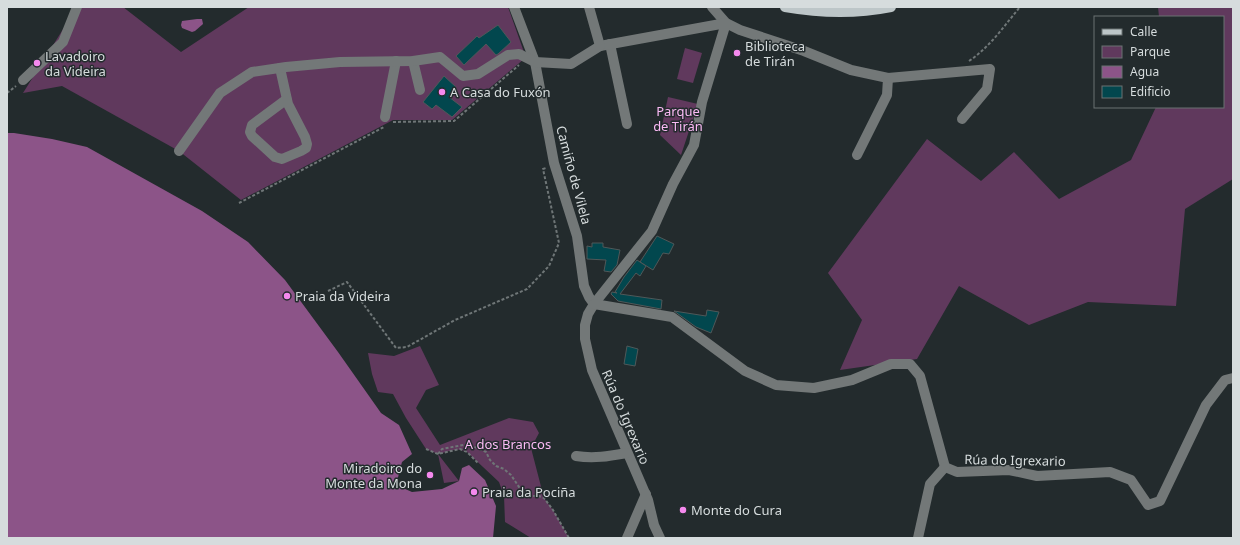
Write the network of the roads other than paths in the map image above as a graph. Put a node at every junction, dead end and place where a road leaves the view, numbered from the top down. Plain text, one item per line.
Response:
1 (77, 7) edge
2 (514, 7) edge
3 (589, 7) edge
4 (712, 7) edge
5 (785, 7) edge
6 (891, 7) edge
7 (726, 23) junction
8 (605, 45) junction
9 (396, 61) junction
10 (413, 61) junction
11 (535, 62) junction
12 (280, 68) junction
13 (888, 78) junction
14 (23, 80) dead end
15 (420, 90) dead end
16 (287, 99) junction
17 (962, 119) dead end
18 (388, 122) road end
19 (627, 124) dead end
20 (179, 151) dead end
21 (857, 155) dead end
22 (594, 304) junction
23 (1233, 378) edge
24 (627, 453) junction
25 (576, 456) dead end
26 (945, 467) junction
27 (646, 494) junction
28 (627, 538) edge
29 (660, 538) edge
30 (918, 538) edge

1 - 14 street
2 - 11 street, Camiño de Vilela
3 - 8 street
4 - 7 street
5 - 6 main road
7 - 8 street
7 - 13 street
7 - 22 street, Rúa do Igrexario
8 - 11 street
8 - 19 street
9 - 10 street
9 - 12 street
9 - 18 street
10 - 11 street
10 - 15 street
11 - 22 street, Camiño de Vilela
12 - 16 street
12 - 20 street
13 - 17 street
13 - 21 street
16 - 16 street
22 - 24 street, Rúa do Igrexario
22 - 26 street, Rúa do Igrexario
23 - 26 street, Rúa do Igrexario
24 - 25 street
24 - 27 street, Rúa do Igrexario
26 - 30 street
27 - 28 street
27 - 29 street, Rúa do Igrexario

